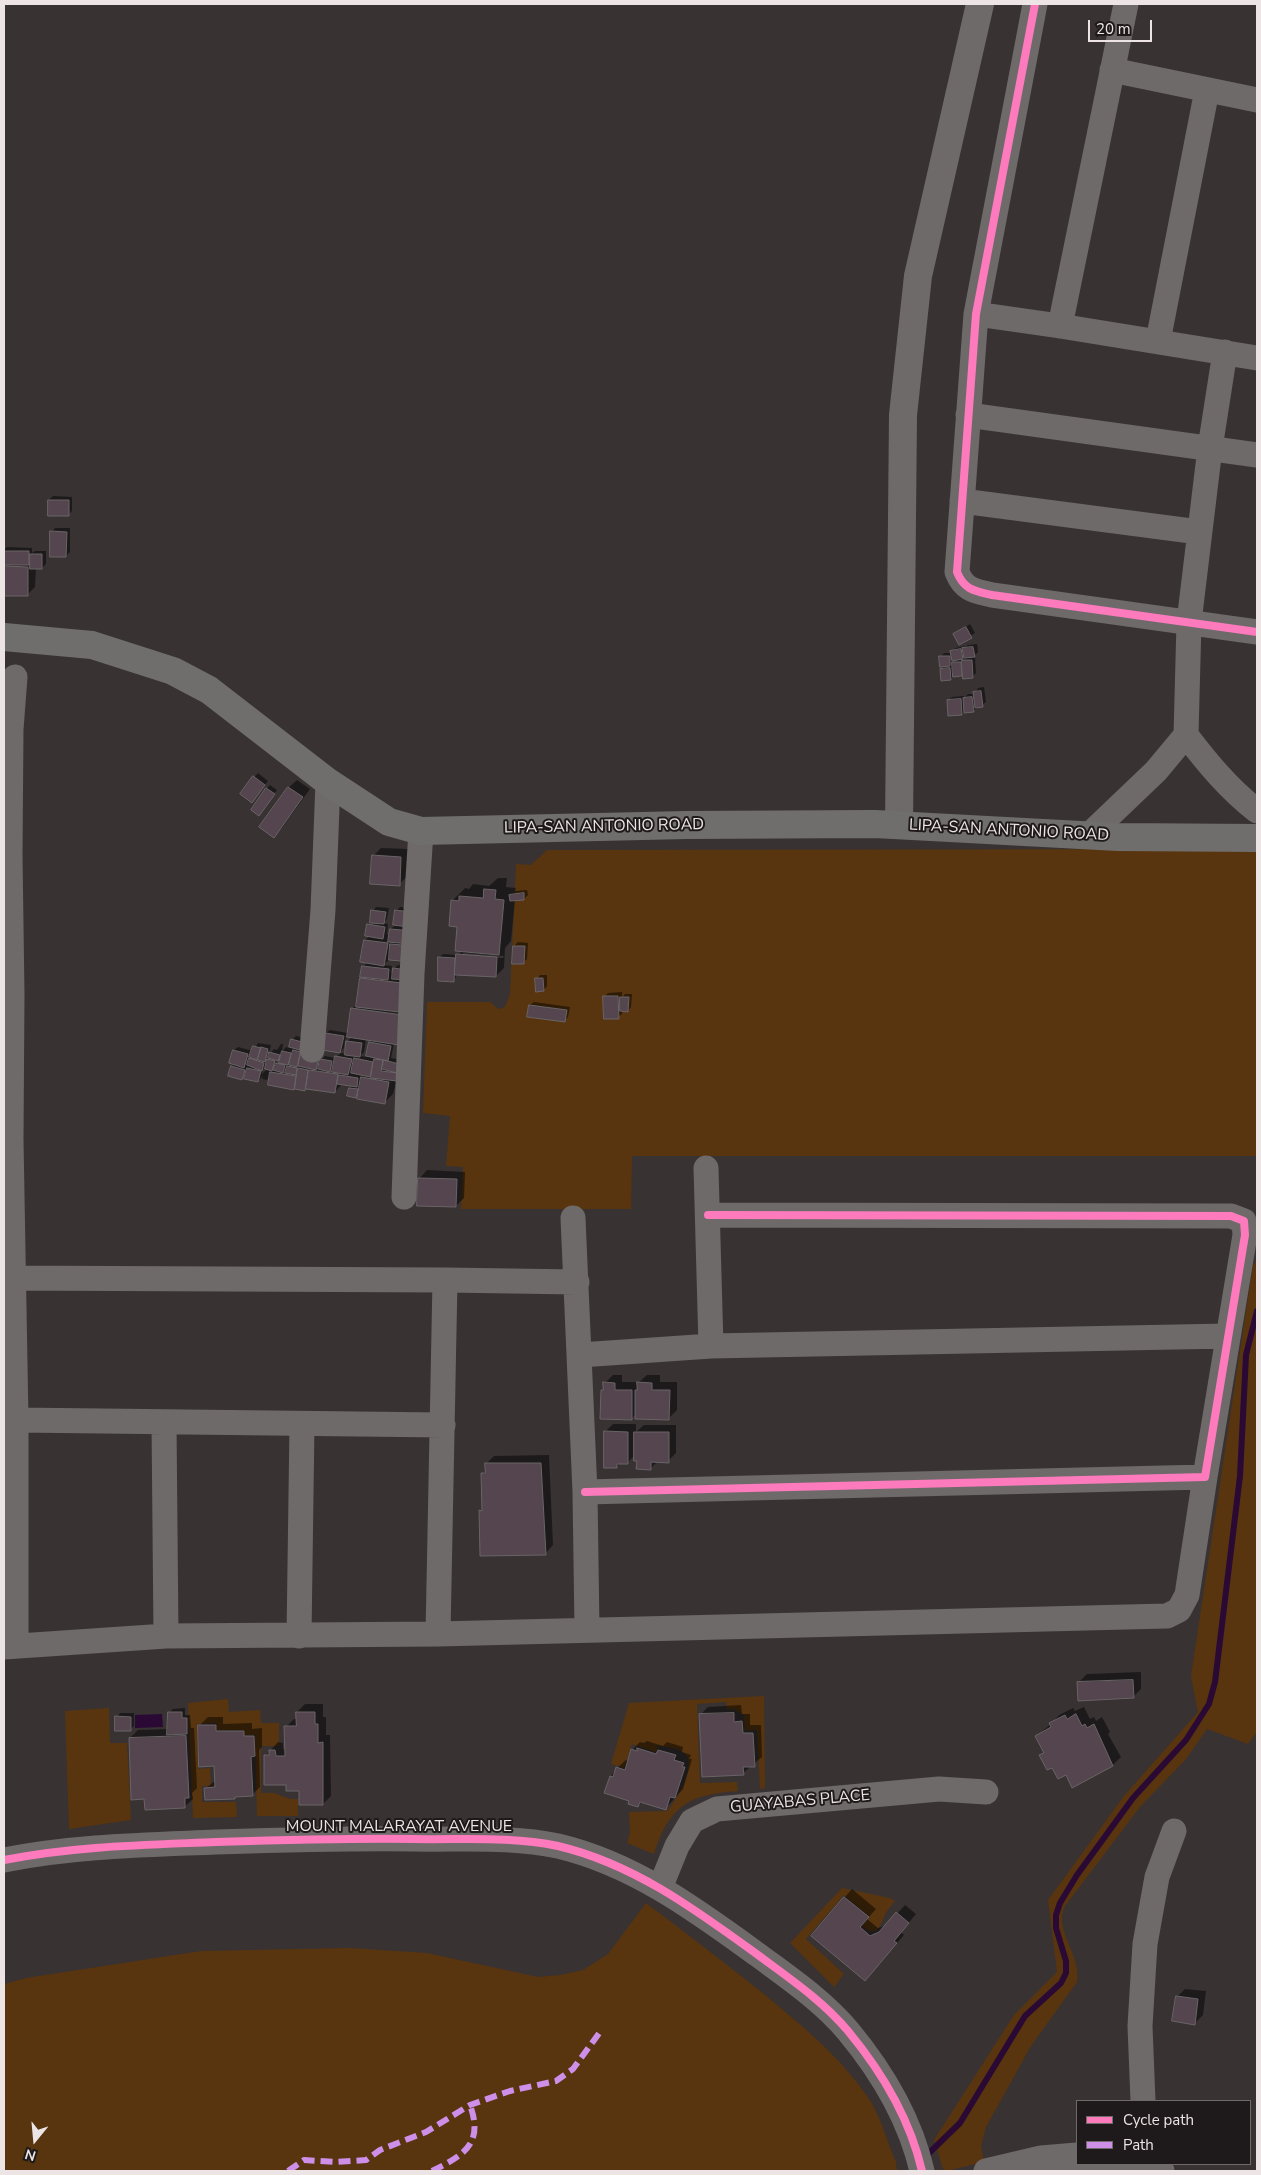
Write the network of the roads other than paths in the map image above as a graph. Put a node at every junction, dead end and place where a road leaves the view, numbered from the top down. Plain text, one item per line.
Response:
1 (980, 4) edge
2 (1035, 4) edge
3 (1126, 4) edge
4 (1112, 70) junction
5 (1207, 90) junction
6 (1257, 100) edge
7 (976, 314) junction
8 (1060, 326) junction
9 (1158, 342) junction
10 (1225, 352) junction
11 (1257, 358) edge
12 (968, 415) junction
13 (1210, 448) junction
14 (1257, 455) edge
15 (962, 501) junction
16 (1199, 532) junction
17 (1188, 622) junction
18 (1257, 632) edge
19 (4, 637) edge
20 (15, 677) dead end
21 (8, 729) edge
22 (1186, 736) junction
23 (328, 782) junction
24 (1257, 811) edge
25 (899, 825) junction
26 (421, 831) junction
27 (1089, 835) junction
28 (1257, 838) edge
29 (7, 855) edge
30 (8, 995) edge
31 (312, 1050) dead end
32 (7, 1139) edge
33 (706, 1168) dead end
34 (404, 1197) dead end
35 (708, 1215) junction
36 (573, 1218) dead end
37 (9, 1278) edge
38 (445, 1280) junction
39 (577, 1282) junction
40 (1228, 1336) junction
41 (710, 1346) junction
42 (580, 1355) junction
43 (10, 1420) edge
44 (164, 1422) junction
45 (302, 1424) junction
46 (443, 1425) junction
47 (1205, 1477) junction
48 (585, 1492) junction
49 (587, 1630) junction
50 (438, 1634) junction
51 (166, 1636) junction
52 (299, 1636) junction
53 (10, 1646) edge
54 (986, 1792) dead end
55 (1174, 1831) dead end
56 (4, 1860) edge
57 (660, 1888) junction
58 (1144, 2100) edge
59 (1076, 2155) edge
60 (919, 2162) edge
61 (986, 2171) edge
62 (1059, 2171) edge
63 (1136, 2171) edge

1 - 25 street
2 - 7 street
3 - 4 street
4 - 5 street
4 - 8 street
5 - 6 street
5 - 9 street
7 - 8 street
7 - 12 street
8 - 9 street
9 - 10 street
10 - 11 street
10 - 13 street
12 - 13 street
12 - 15 street
13 - 14 street
13 - 16 street
15 - 16 street
15 - 17 street
16 - 17 street
17 - 18 street
17 - 22 street
19 - 23 main road, LIPA-SAN ANTONIO ROAD
20 - 21 street
21 - 29 street
22 - 24 street
22 - 27 street
23 - 26 main road, LIPA-SAN ANTONIO ROAD
23 - 31 street
25 - 26 main road, LIPA-SAN ANTONIO ROAD
25 - 27 main road, LIPA-SAN ANTONIO ROAD
26 - 34 street
27 - 28 main road, LIPA-SAN ANTONIO ROAD
29 - 30 street
30 - 32 street
32 - 37 street
33 - 35 street
35 - 40 street
35 - 41 street
36 - 39 street
37 - 38 street
37 - 43 street
38 - 39 street
38 - 46 street
39 - 42 street
40 - 41 street
40 - 47 street
41 - 42 street
42 - 48 street
43 - 44 street
43 - 53 street
44 - 45 street
44 - 51 street
45 - 46 street
45 - 52 street
46 - 50 street
47 - 48 street
47 - 49 street
48 - 49 street
49 - 50 street
50 - 52 street
51 - 52 street
51 - 53 street
54 - 57 street, GUAYABAS PLACE
55 - 58 street
56 - 57 street, MOUNT MALARAYAT AVENUE
57 - 60 street, MOUNT MALARAYAT AVENUE
59 - 61 street
62 - 63 street

